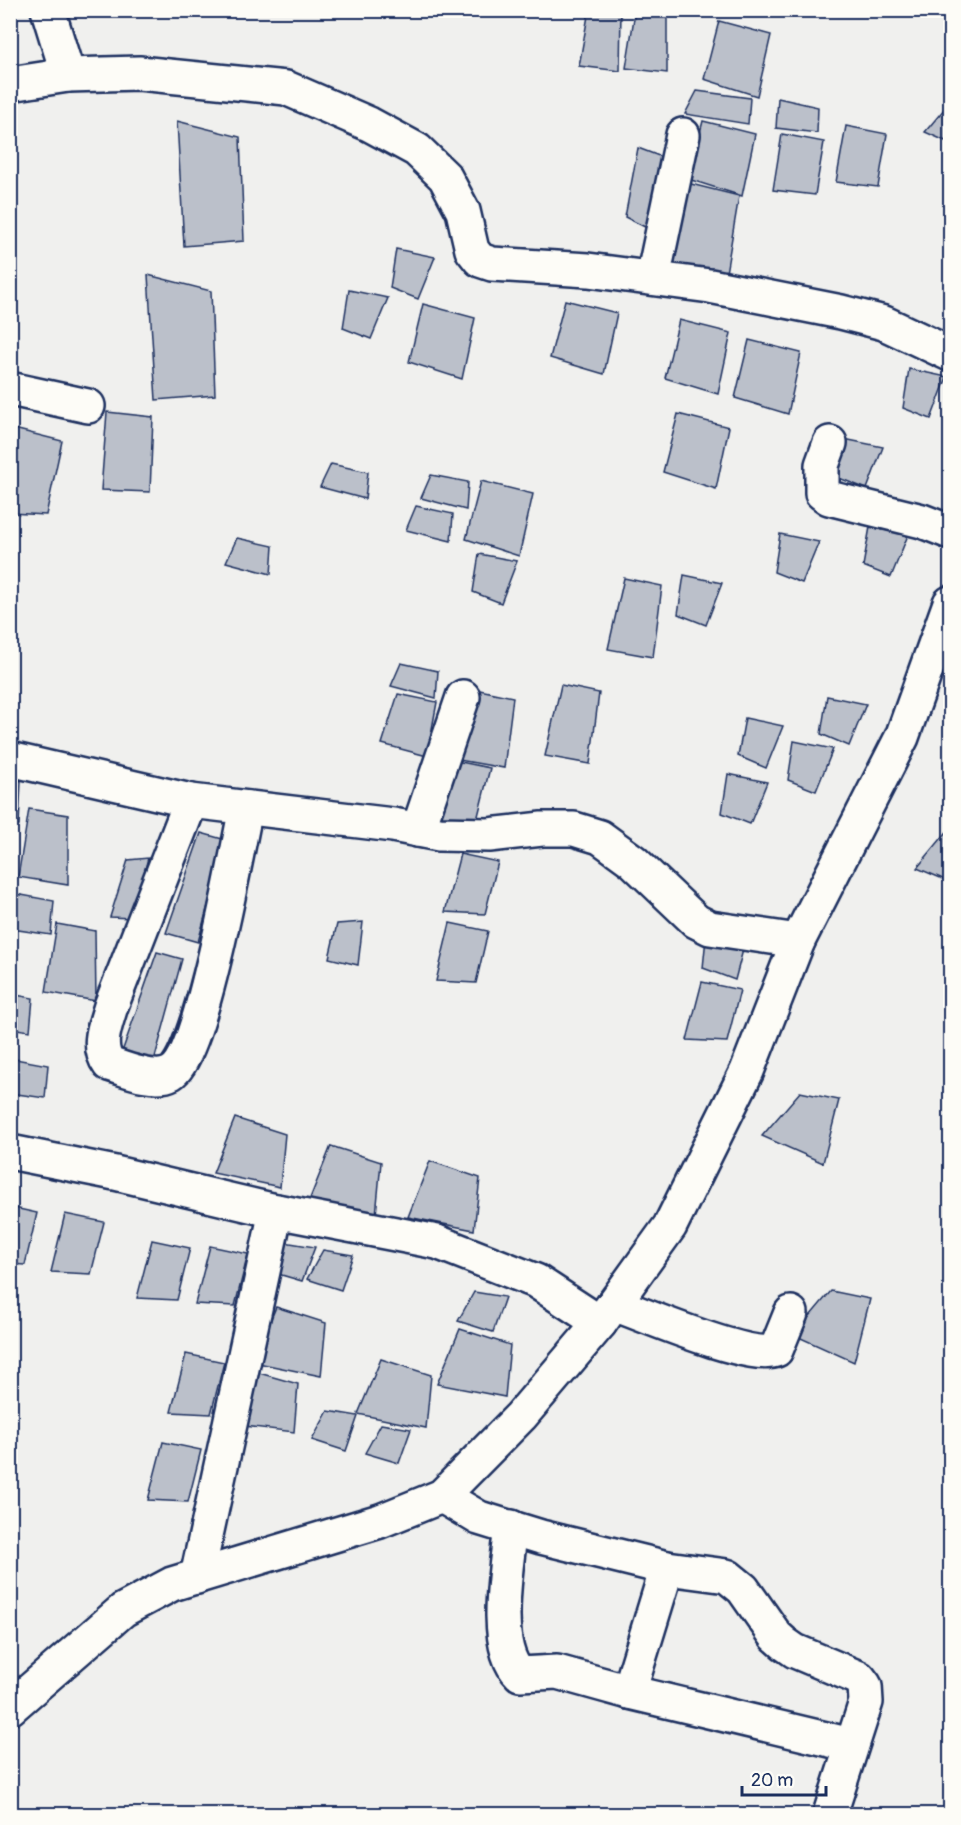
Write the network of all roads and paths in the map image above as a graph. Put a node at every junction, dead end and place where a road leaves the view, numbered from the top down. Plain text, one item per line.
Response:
1 (48, 10) edge
2 (68, 75) junction
3 (10, 84) edge
4 (683, 135) dead end
5 (653, 278) junction
6 (951, 354) edge
7 (10, 389) edge
8 (88, 406) dead end
9 (830, 442) dead end
10 (951, 532) edge
11 (951, 603) edge
12 (463, 697) dead end
13 (10, 759) edge
14 (191, 801) junction
15 (246, 808) junction
16 (418, 830) junction
17 (798, 941) junction
18 (10, 1152) edge
19 (276, 1211) junction
20 (607, 1313) junction
21 (791, 1313) dead end
22 (442, 1496) junction
23 (511, 1527) junction
24 (667, 1568) junction
25 (197, 1577) junction
26 (629, 1692) junction
27 (10, 1708) edge
28 (851, 1744) junction
29 (830, 1815) edge

1 - 2 street
2 - 3 street
2 - 5 street
4 - 5 street
5 - 6 street
7 - 8 street
9 - 10 street
11 - 17 street
12 - 16 street
13 - 14 street
14 - 15 street
14 - 15 street
15 - 16 street
16 - 17 street
17 - 20 street
18 - 19 street
19 - 20 street
19 - 25 street
20 - 21 street
20 - 22 street
22 - 23 street
22 - 25 street
23 - 24 street
23 - 26 street
24 - 26 street
24 - 28 street
25 - 27 street
26 - 28 street
28 - 29 street

